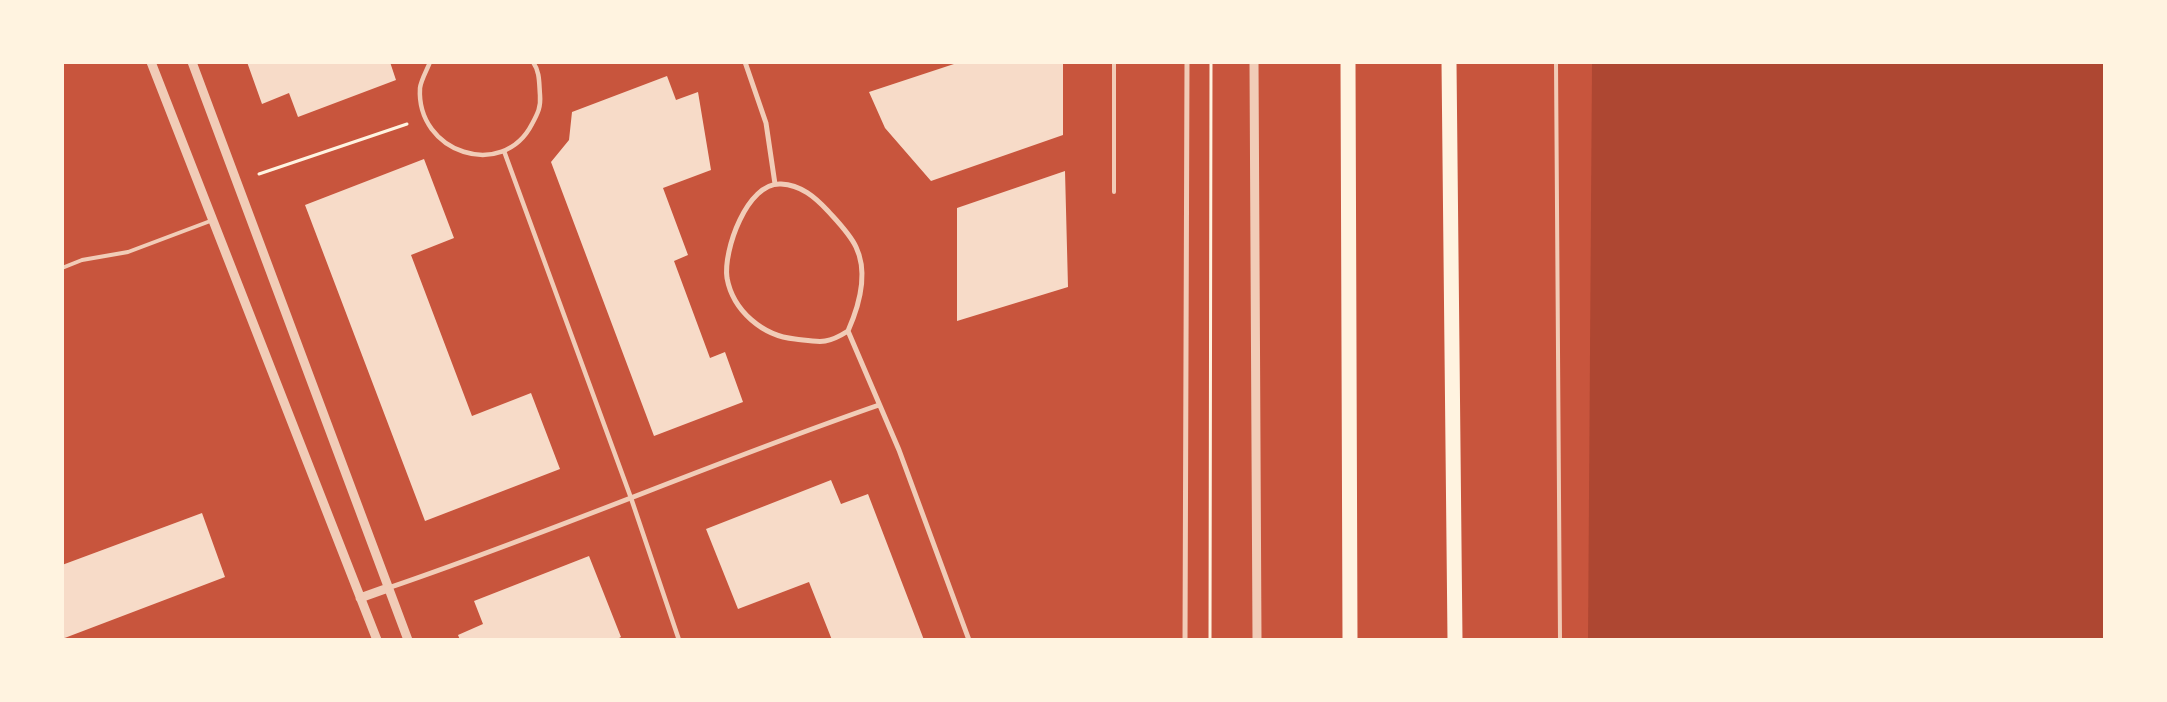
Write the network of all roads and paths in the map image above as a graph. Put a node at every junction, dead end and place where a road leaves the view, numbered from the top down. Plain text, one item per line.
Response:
1 (151, 62) edge
2 (192, 62) edge
3 (430, 62) edge
4 (532, 62) edge
5 (745, 62) edge
6 (1114, 62) edge
7 (1187, 62) edge
8 (1211, 62) edge
9 (1254, 62) edge
10 (1348, 62) edge
11 (1449, 62) edge
12 (1556, 62) edge
13 (424, 118) junction
14 (504, 152) junction
15 (238, 182) junction
16 (775, 184) junction
17 (1114, 192) dead end
18 (213, 220) junction
19 (62, 268) edge
20 (848, 331) junction
21 (879, 405) junction
22 (631, 498) junction
23 (388, 588) junction
24 (360, 598) junction
25 (377, 640) edge
26 (408, 640) edge
27 (679, 640) edge
28 (969, 640) edge
29 (1185, 640) edge
30 (1210, 640) edge
31 (1257, 640) edge
32 (1350, 640) edge
33 (1455, 640) edge
34 (1560, 640) edge

1 - 18 street
2 - 15 street
3 - 13 street
4 - 14 street
5 - 16 street
6 - 17 lane
7 - 29 street
8 - 30 path
9 - 31 street
10 - 32 highway
11 - 33 highway
12 - 34 lane
13 - 14 street
13 - 15 path
14 - 22 street
15 - 23 street
16 - 20 street
16 - 20 street
18 - 19 lane
18 - 24 street
20 - 21 street
21 - 22 street
21 - 28 street
22 - 23 street
22 - 27 street
23 - 24 street
23 - 26 street
24 - 25 street

